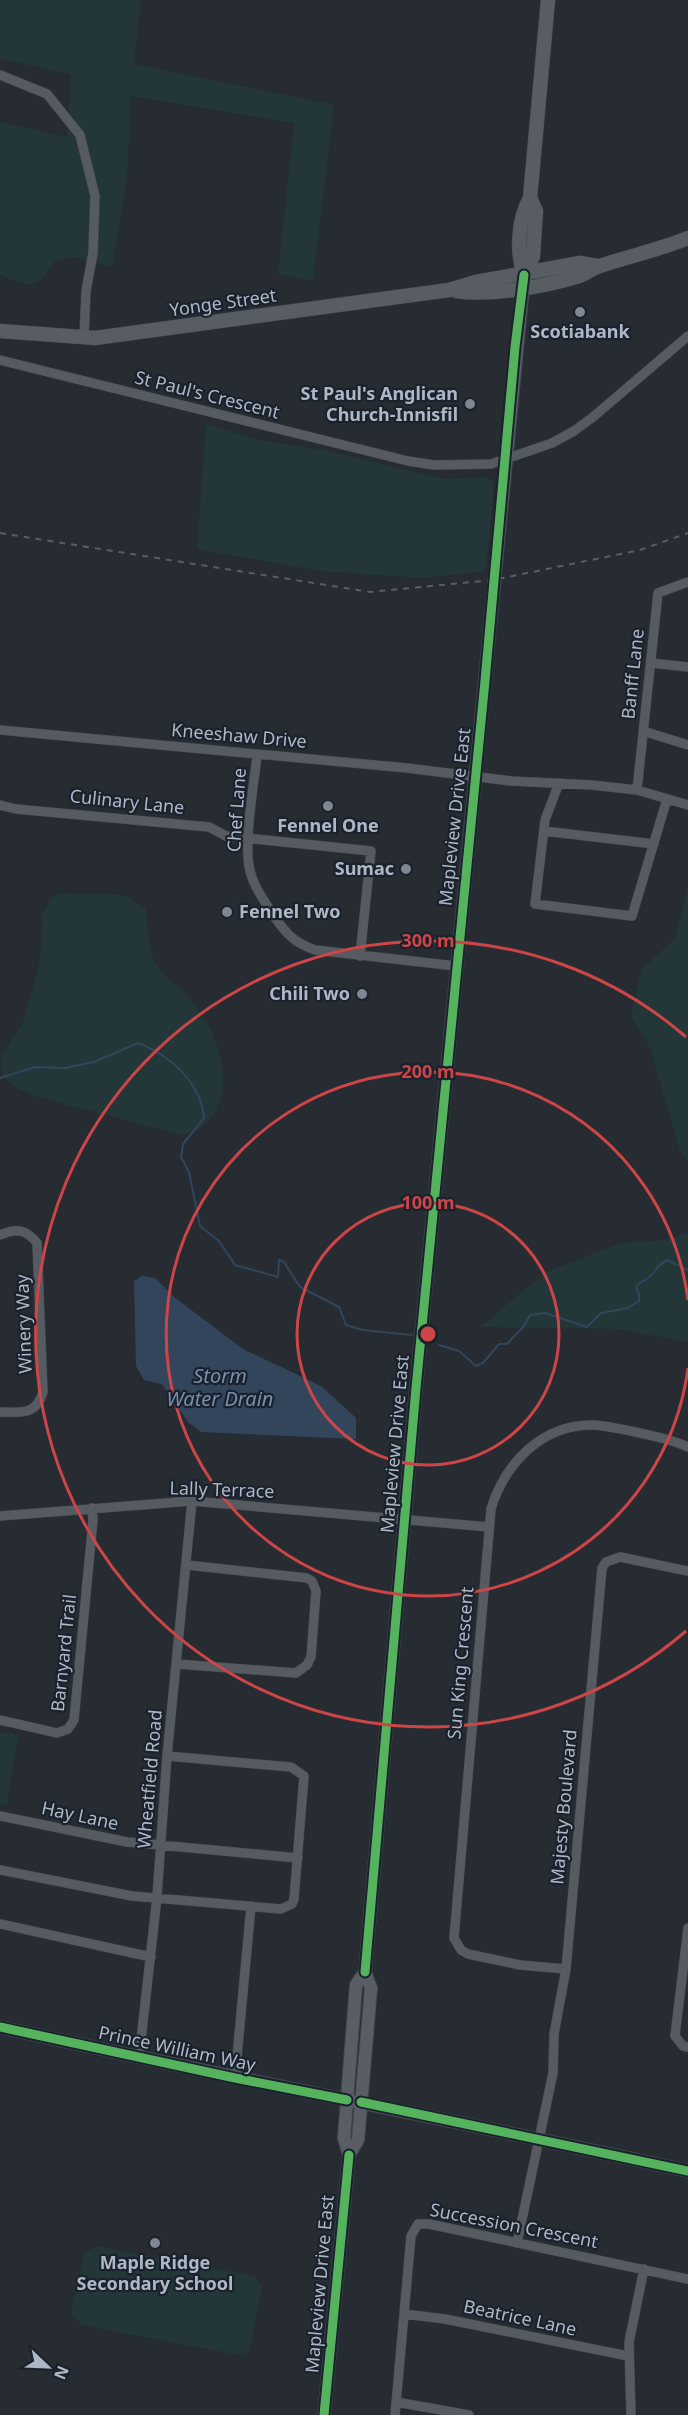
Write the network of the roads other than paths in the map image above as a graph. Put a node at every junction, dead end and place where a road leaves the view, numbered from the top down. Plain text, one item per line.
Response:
1 (548, 0) edge
2 (0, 75) edge
3 (688, 238) edge
4 (523, 281) junction
5 (0, 331) edge
6 (688, 336) edge
7 (84, 337) junction
8 (0, 360) edge
9 (506, 459) junction
10 (688, 582) edge
11 (651, 663) junction
12 (688, 667) edge
13 (0, 730) edge
14 (643, 731) junction
15 (688, 745) edge
16 (257, 755) junction
17 (476, 775) junction
18 (559, 783) junction
19 (637, 790) junction
20 (667, 799) junction
21 (0, 805) edge
22 (688, 805) edge
23 (544, 831) junction
24 (249, 837) junction
25 (654, 844) junction
26 (360, 956) junction
27 (456, 966) junction
28 (0, 1235) edge
29 (0, 1412) edge
30 (688, 1447) edge
31 (192, 1502) junction
32 (92, 1508) junction
33 (0, 1516) edge
34 (406, 1519) junction
35 (489, 1527) junction
36 (187, 1565) junction
37 (688, 1571) edge
38 (177, 1664) junction
39 (0, 1720) edge
40 (167, 1756) junction
41 (0, 1816) edge
42 (161, 1846) junction
43 (298, 1858) junction
44 (0, 1870) edge
45 (158, 1897) junction
46 (251, 1906) junction
47 (0, 1924) edge
48 (688, 1928) edge
49 (151, 1957) junction
50 (566, 1969) junction
51 (365, 1972) junction
52 (0, 2027) edge
53 (688, 2047) edge
54 (139, 2058) junction
55 (235, 2078) junction
56 (347, 2100) junction
57 (362, 2102) junction
58 (540, 2139) junction
59 (349, 2155) junction
60 (688, 2170) edge
61 (517, 2243) junction
62 (644, 2269) junction
63 (688, 2278) edge
64 (404, 2314) junction
65 (628, 2356) junction
66 (396, 2402) junction
67 (324, 2415) edge
68 (395, 2415) edge
69 (469, 2415) edge
70 (631, 2415) edge

1 - 4 main road, Mapleview Drive East
2 - 7 street
3 - 4 main road, Yonge Street
4 - 7 main road, Yonge Street
4 - 9 main road, Mapleview Drive East
5 - 7 main road, Yonge Street
6 - 9 street, St Paul's Crescent
8 - 9 street, St Paul's Crescent
9 - 17 main road, Mapleview Drive East
10 - 11 street, Banff Lane
11 - 12 street
11 - 14 street, Banff Lane
13 - 16 street, Kneeshaw Drive
14 - 15 street
14 - 19 street, Banff Lane
16 - 17 street, Kneeshaw Drive
16 - 24 street, Chef Lane
17 - 18 street, Kneeshaw Drive
17 - 27 main road, Mapleview Drive East
18 - 19 street, Kneeshaw Drive
18 - 23 street
19 - 20 street, Kneeshaw Drive
20 - 22 street, Kneeshaw Drive
20 - 25 street
21 - 24 street, Culinary Lane
23 - 25 street
23 - 25 street
24 - 26 street, Chef Lane
24 - 26 street, Culinary Lane
26 - 27 street, Chef Lane
27 - 34 main road, Mapleview Drive East
28 - 29 street, Winery Way
30 - 35 street, Sun King Crescent
31 - 32 street, Lally Terrace
31 - 34 street, Lally Terrace
31 - 36 street, Wheatfield Road
32 - 33 street, Lally Terrace
32 - 39 street, Barnyard Trail
34 - 35 street, Lally Terrace
34 - 51 main road, Mapleview Drive East
35 - 50 street, Sun King Crescent
36 - 38 street, Wheatfield Road
36 - 38 street
37 - 50 street, Majesty Boulevard
38 - 40 street, Wheatfield Road
40 - 42 street, Wheatfield Road
40 - 43 street
41 - 42 street, Hay Lane
42 - 43 street, Hay Lane
42 - 45 street, Wheatfield Road
43 - 46 street
44 - 45 street
45 - 46 street
45 - 49 street, Wheatfield Road
46 - 55 street
47 - 49 street
48 - 53 street
49 - 54 street, Wheatfield Road
50 - 58 street, Majesty Boulevard
51 - 56 main road, Mapleview Drive East
51 - 57 main road, Mapleview Drive East
52 - 54 main road, Prince William Way
54 - 55 main road, Prince William Way
55 - 56 main road, Prince William Way
56 - 57 main road, Prince William Way
56 - 59 main road, Mapleview Drive East
57 - 58 main road, Prince William Way
57 - 59 main road, Mapleview Drive East
58 - 60 main road, Prince William Way
58 - 61 street, Majesty Boulevard
59 - 67 main road, Mapleview Drive East
61 - 62 street, Succession Crescent
61 - 64 street, Succession Crescent
62 - 63 street, Succession Crescent
62 - 65 street
64 - 65 street, Beatrice Lane
64 - 66 street, Succession Crescent
65 - 70 street
66 - 68 street, Succession Crescent
66 - 69 street

